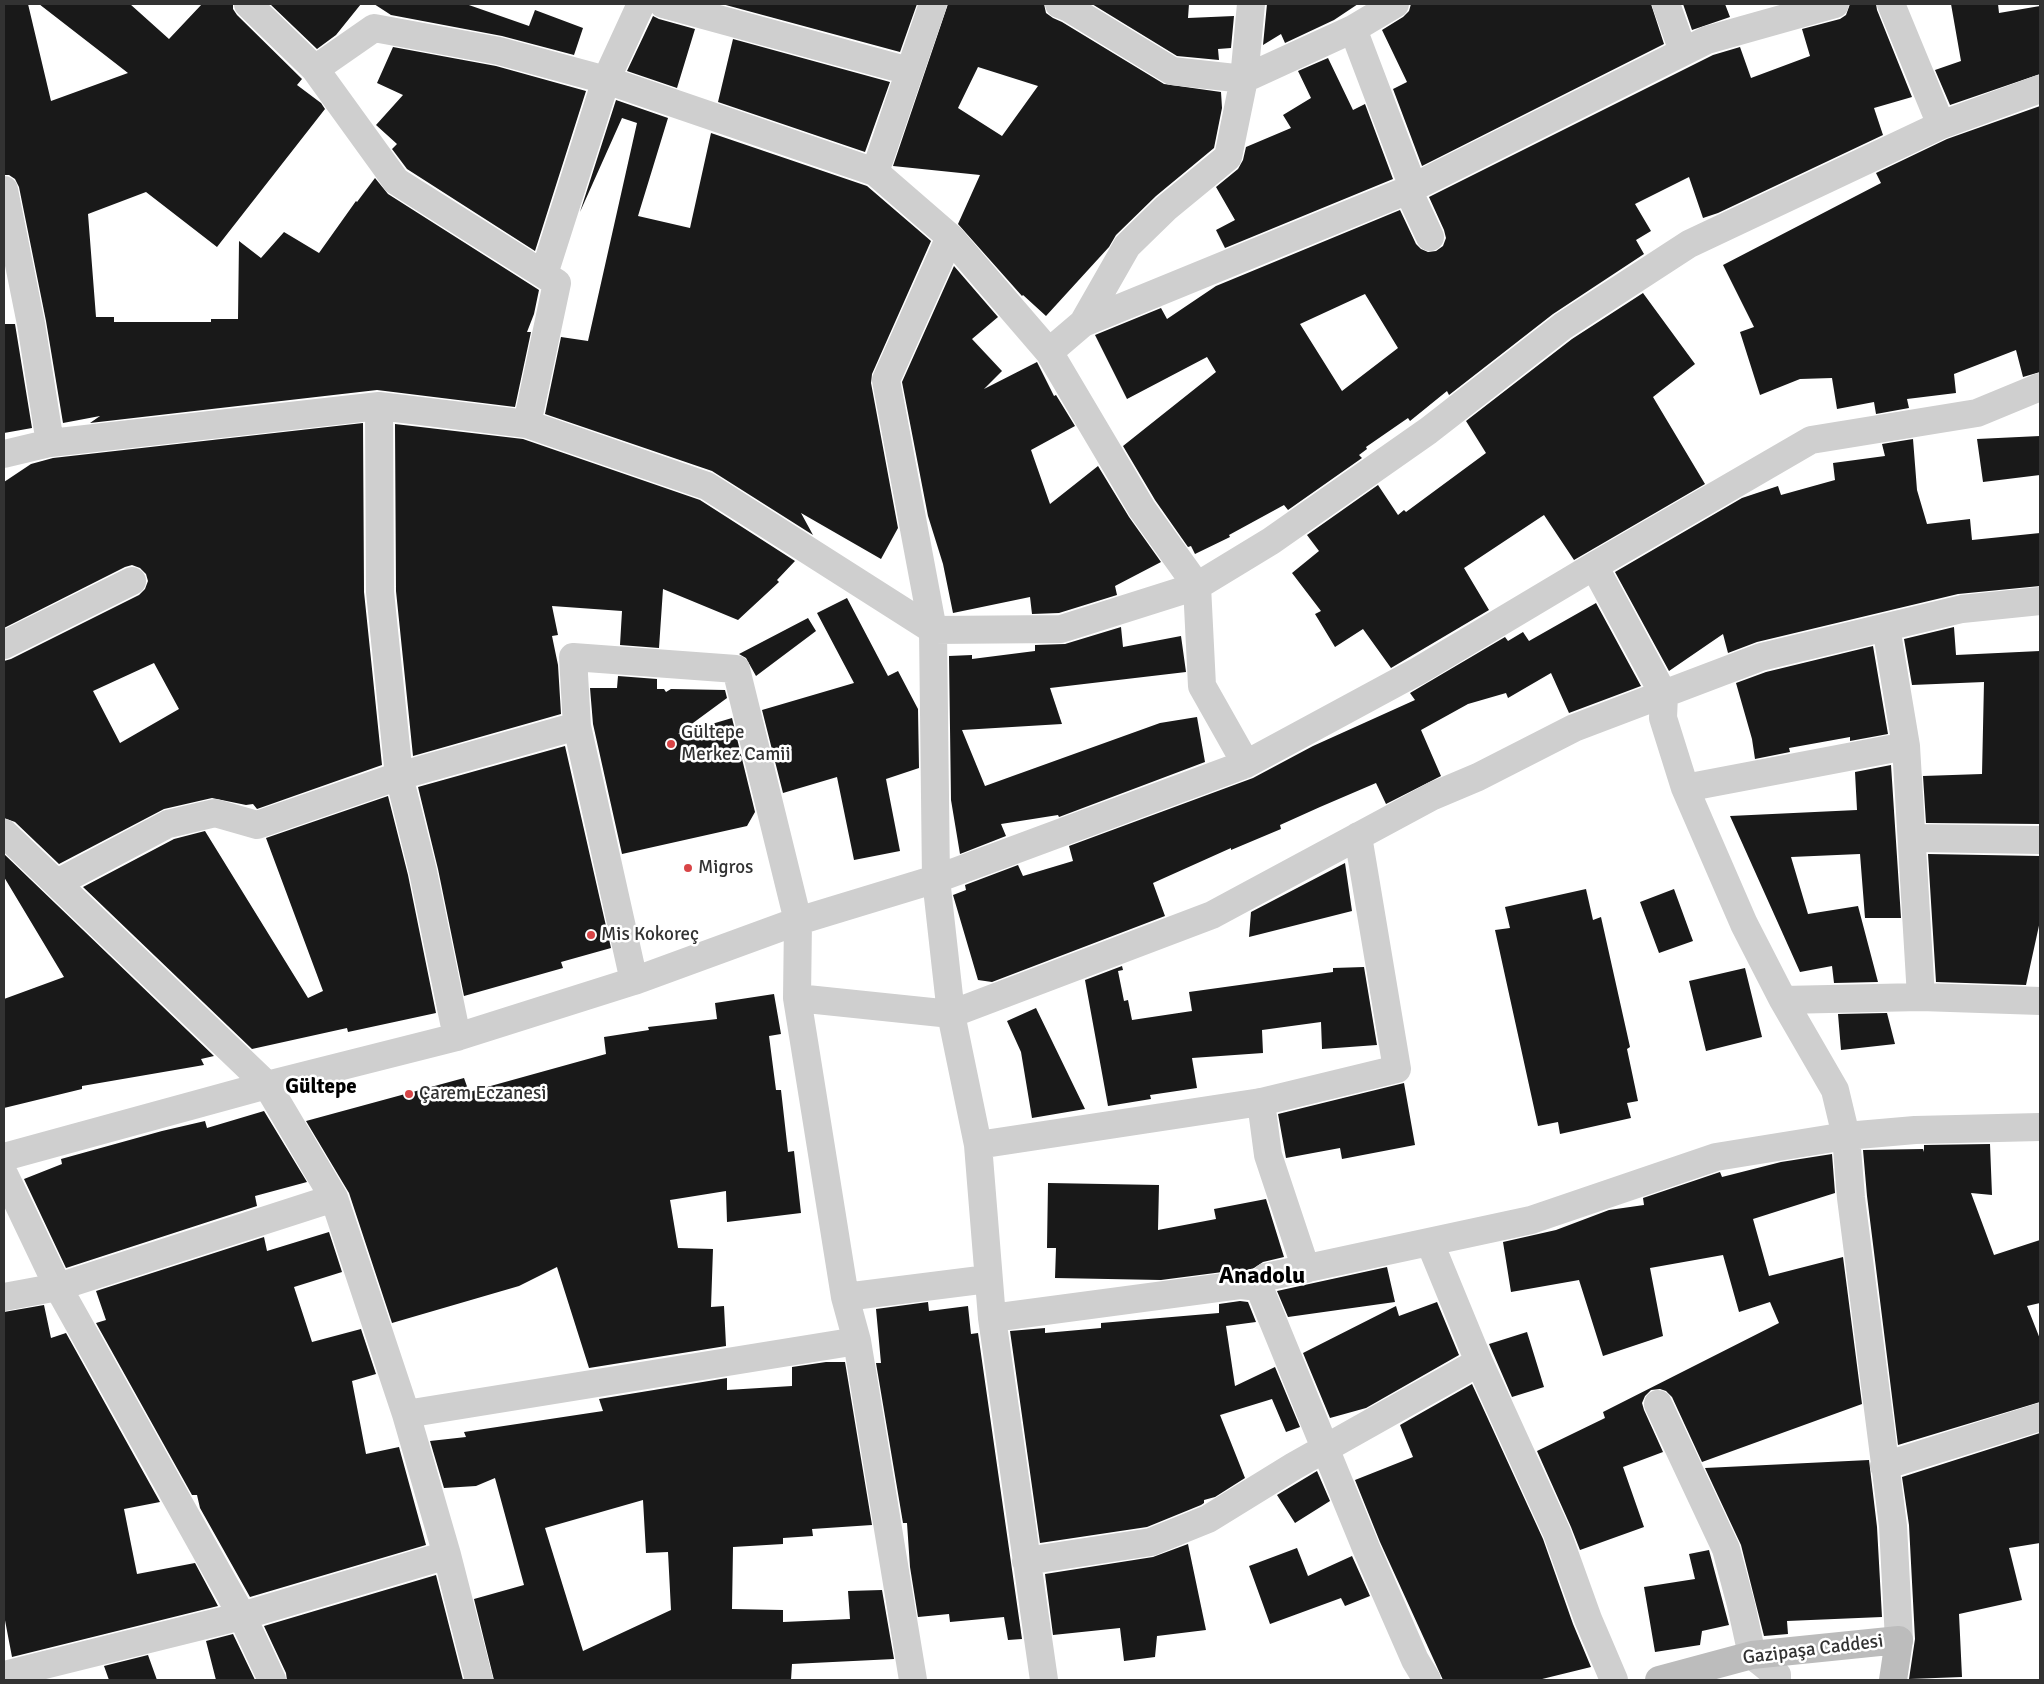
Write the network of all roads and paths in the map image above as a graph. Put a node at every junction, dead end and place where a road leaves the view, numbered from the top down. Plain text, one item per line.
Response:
1 (248, 4) edge
2 (641, 4) edge
3 (663, 4) edge
4 (933, 4) edge
5 (1059, 4) edge
6 (1251, 4) edge
7 (1395, 4) edge
8 (1666, 4) edge
9 (1835, 4) edge
10 (1891, 4) edge
11 (1353, 29) junction
12 (1683, 51) junction
13 (315, 69) junction
14 (909, 71) junction
15 (1244, 79) junction
16 (606, 80) junction
17 (2040, 89) edge
18 (1942, 126) junction
19 (875, 172) junction
20 (1410, 188) junction
21 (4, 190) edge
22 (950, 237) junction
23 (1430, 237) dead end
24 (544, 274) junction
25 (1083, 323) junction
26 (1049, 352) junction
27 (2040, 387) edge
28 (379, 406) junction
29 (527, 424) junction
30 (50, 443) junction
31 (4, 454) edge
32 (1594, 566) junction
33 (132, 580) dead end
34 (1197, 586) junction
35 (2040, 601) edge
36 (1886, 627) junction
37 (933, 630) junction
38 (4, 645) edge
39 (1664, 695) junction
40 (578, 726) junction
41 (1906, 746) junction
42 (1246, 764) junction
43 (399, 776) junction
44 (1685, 788) junction
45 (4, 833) edge
46 (1358, 836) junction
47 (1913, 838) junction
48 (2040, 840) edge
49 (936, 879) junction
50 (57, 884) junction
51 (798, 921) junction
52 (634, 981) junction
53 (1922, 996) junction
54 (797, 998) junction
55 (1783, 1000) junction
56 (2040, 1001) edge
57 (951, 1014) junction
58 (457, 1037) junction
59 (267, 1085) junction
60 (1261, 1102) junction
61 (2040, 1127) edge
62 (1846, 1136) junction
63 (978, 1145) junction
64 (4, 1157) edge
65 (4, 1174) edge
66 (334, 1198) junction
67 (1430, 1243) junction
68 (1306, 1269) junction
69 (988, 1279) junction
70 (58, 1286) junction
71 (1259, 1286) junction
72 (4, 1297) edge
73 (845, 1297) junction
74 (992, 1318) junction
75 (857, 1341) junction
76 (1479, 1362) junction
77 (1658, 1404) dead end
78 (406, 1414) junction
79 (2040, 1417) edge
80 (1326, 1448) junction
81 (1884, 1466) junction
82 (447, 1555) junction
83 (1026, 1561) junction
84 (242, 1616) junction
85 (1899, 1640) junction
86 (1752, 1655) junction
87 (4, 1675) edge
88 (272, 1680) edge
89 (479, 1680) edge
90 (913, 1680) edge
91 (1044, 1680) edge
92 (1427, 1680) edge
93 (1614, 1680) edge
94 (1659, 1680) edge
95 (1777, 1680) edge
96 (1894, 1680) edge

1 - 13 street
2 - 16 street
3 - 14 street
4 - 14 street
5 - 15 street
6 - 15 street
7 - 11 street
8 - 12 street
9 - 12 street
10 - 18 street
11 - 15 street
11 - 20 street
12 - 20 street
13 - 16 street
13 - 24 street
14 - 19 street
15 - 25 street
16 - 19 street
16 - 24 street
17 - 18 street
18 - 34 street
19 - 22 street
20 - 23 street
20 - 25 street
21 - 30 street
22 - 26 street
22 - 37 street
24 - 29 street
25 - 26 street
26 - 34 street
27 - 32 street
28 - 29 street
28 - 30 street
28 - 43 street
29 - 37 street
30 - 31 street
32 - 39 street
32 - 42 street
33 - 38 street
34 - 37 street
34 - 42 street
35 - 36 street
36 - 39 street
36 - 41 street
37 - 49 street
39 - 44 street
39 - 46 street
40 - 43 street
40 - 51 street
40 - 52 street
41 - 44 street
41 - 47 street
42 - 49 street
43 - 50 street
43 - 58 street
44 - 55 street
45 - 50 street
46 - 57 street
46 - 60 street
47 - 48 street
47 - 53 street
49 - 51 street
49 - 57 street
50 - 59 street
51 - 52 street
51 - 54 street
52 - 58 street
53 - 55 street
53 - 56 street
54 - 57 street
54 - 73 street
55 - 62 street
57 - 63 street
58 - 59 street
59 - 64 street
59 - 66 street
60 - 63 street
60 - 68 street
61 - 62 street
62 - 67 street
62 - 81 street
63 - 69 street
65 - 70 street
66 - 70 street
66 - 78 street
67 - 68 street
67 - 76 street
68 - 71 street
69 - 73 street
69 - 74 street
70 - 72 street
70 - 84 street
71 - 74 street
71 - 80 street
73 - 75 street
74 - 83 street
75 - 78 street
75 - 90 street
76 - 80 street
76 - 93 street
77 - 86 street
78 - 82 street
79 - 81 street
80 - 83 street
80 - 92 street
81 - 85 street
82 - 84 street
82 - 89 street
83 - 91 street
84 - 87 street
84 - 88 street
85 - 86 street, Gazipaşa Caddesi
85 - 96 street, Gazipaşa Caddesi
86 - 94 street, Gazipaşa Caddesi
86 - 95 street

